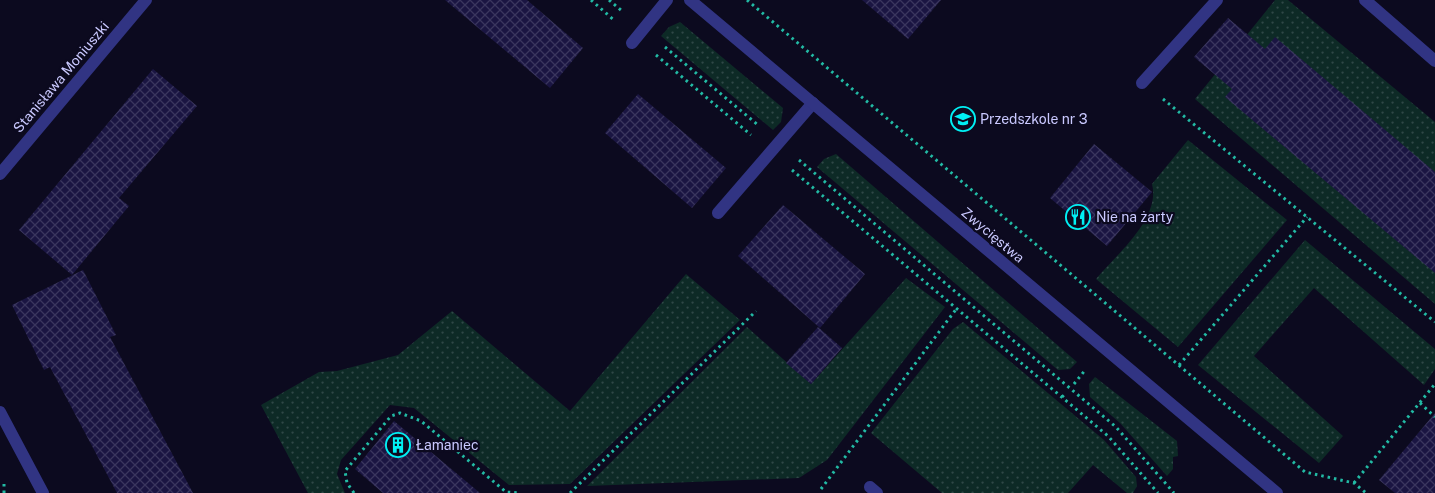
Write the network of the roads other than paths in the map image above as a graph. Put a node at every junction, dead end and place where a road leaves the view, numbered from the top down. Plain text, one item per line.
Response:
1 (146, 0) edge
2 (668, 0) edge
3 (690, 0) edge
4 (1217, 0) edge
5 (1365, 0) edge
6 (632, 43) dead end
7 (1435, 61) edge
8 (1142, 83) road end
9 (813, 103) junction
10 (0, 174) edge
11 (718, 213) dead end
12 (0, 412) edge
13 (43, 493) edge
14 (1277, 493) edge

1 - 10 street, Stanisława Moniuszki
2 - 6 street
3 - 9 street, Zwycięstwa
4 - 8 street
5 - 7 street
9 - 11 street
9 - 14 street, Zwycięstwa
12 - 13 street

